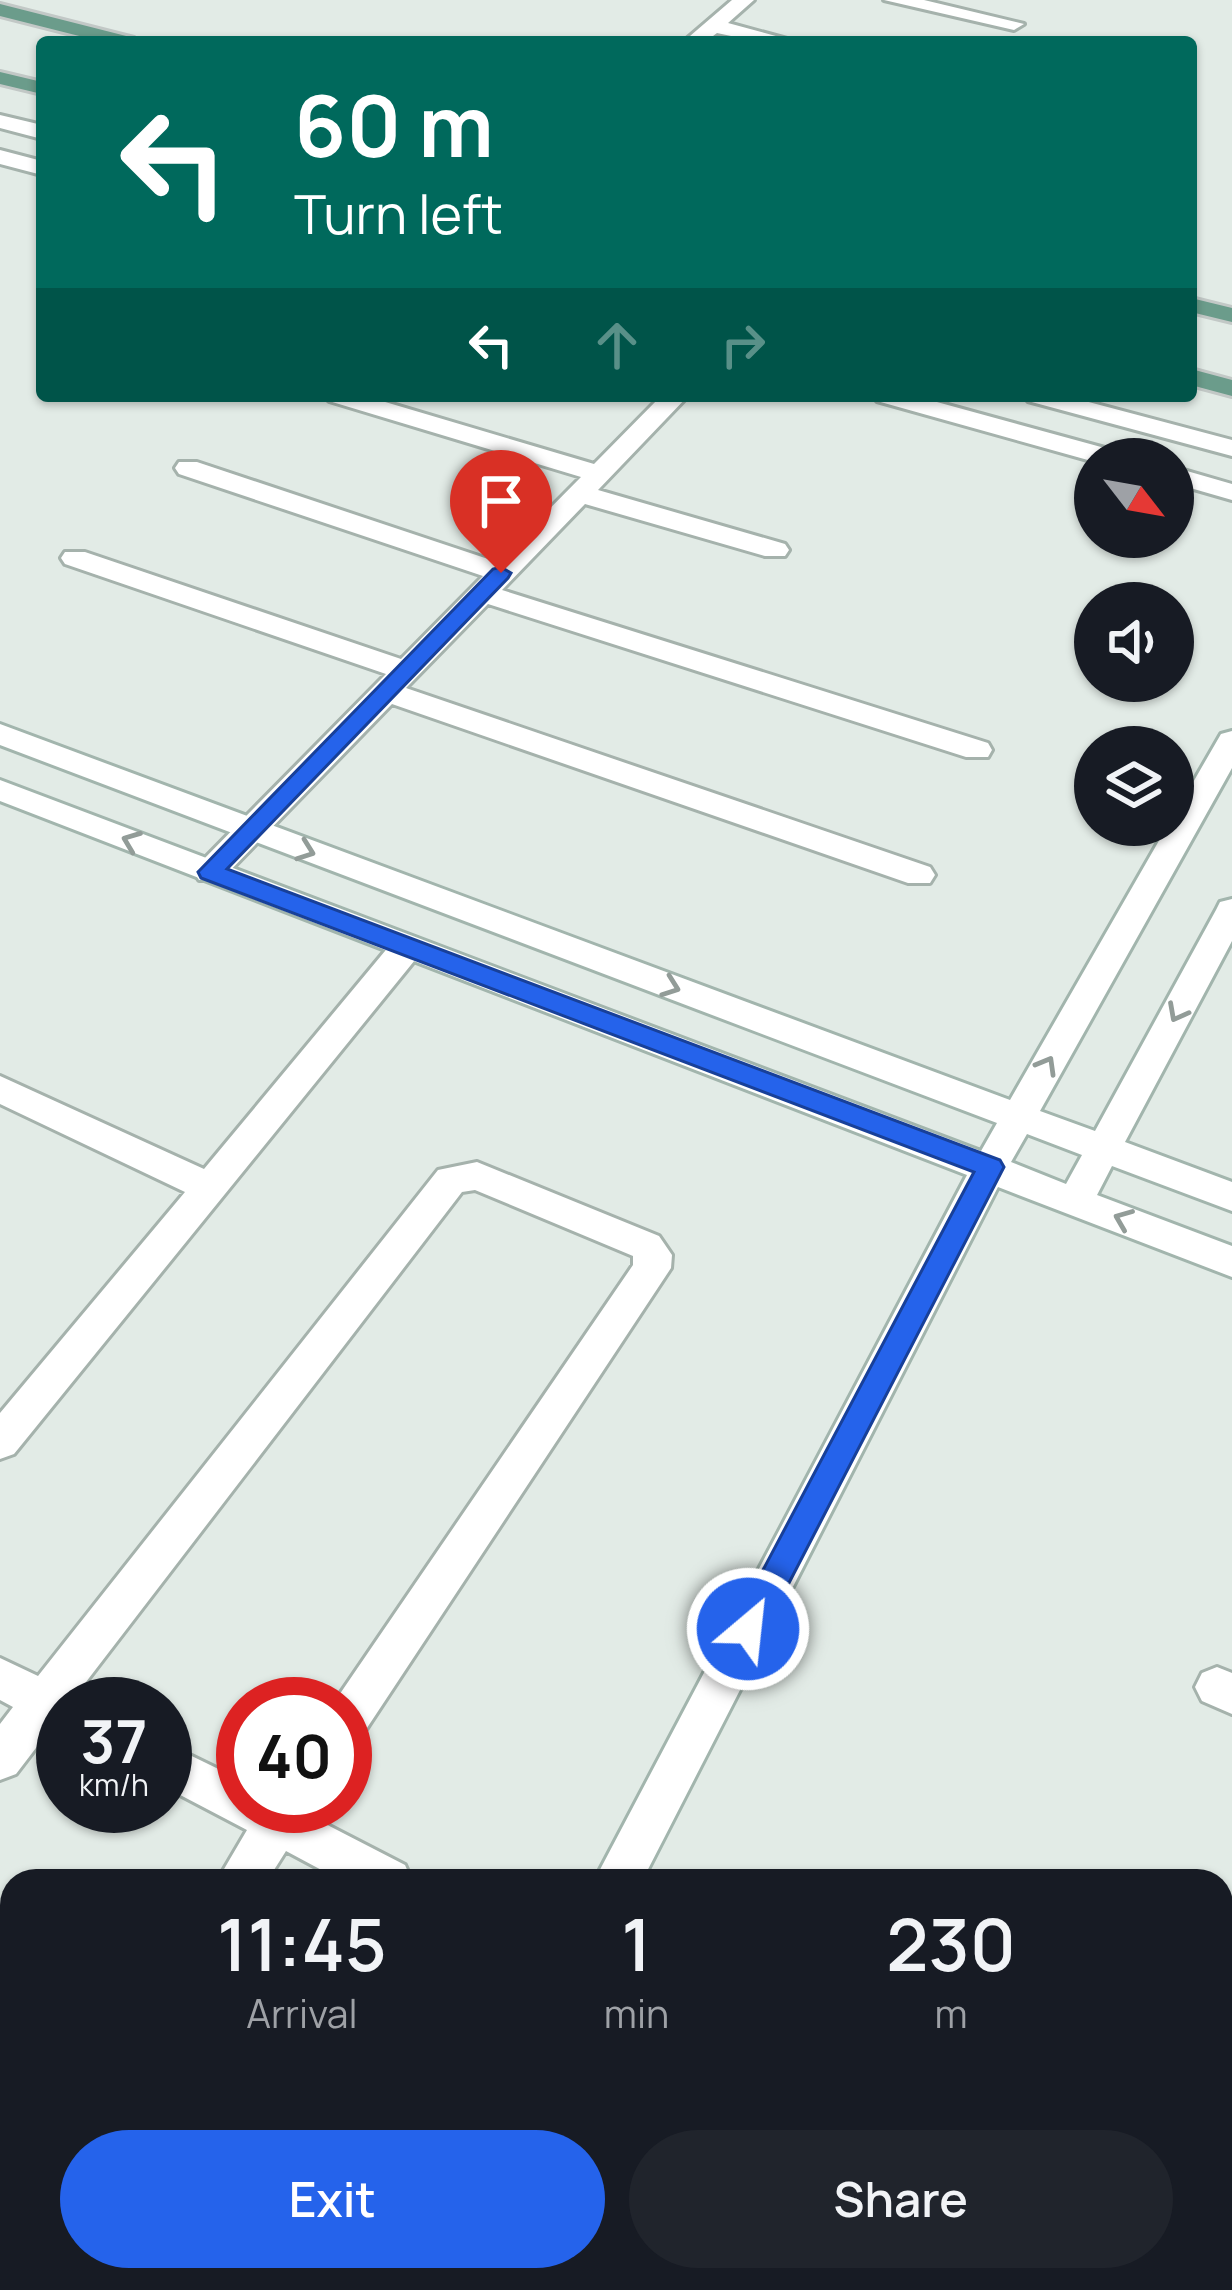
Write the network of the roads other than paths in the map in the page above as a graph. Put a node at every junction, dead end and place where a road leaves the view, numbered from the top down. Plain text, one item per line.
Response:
1 (744, 0) edge
2 (894, 0) edge
3 (0, 10) edge
4 (1013, 24) dead end
5 (713, 26) junction
6 (103, 36) edge
7 (700, 36) edge
8 (760, 36) edge
9 (0, 78) edge
10 (36, 87) edge
11 (0, 121) edge
12 (36, 130) edge
13 (0, 157) edge
14 (36, 166) edge
15 (1197, 306) edge
16 (1232, 315) edge
17 (1197, 379) edge
18 (1232, 388) edge
19 (355, 402) edge
20 (669, 402) edge
21 (908, 402) edge
22 (1060, 402) edge
23 (1074, 448) edge
24 (1232, 448) edge
25 (188, 468) dead end
26 (1194, 481) edge
27 (588, 483) junction
28 (1232, 492) edge
29 (775, 550) dead end
30 (75, 558) dead end
31 (492, 583) junction
32 (397, 681) junction
33 (0, 734) edge
34 (1232, 741) edge
35 (976, 750) dead end
36 (0, 790) edge
37 (251, 830) junction
38 (210, 872) junction
39 (919, 875) dead end
40 (1232, 910) edge
41 (407, 947) junction
42 (0, 1089) edge
43 (1018, 1116) junction
44 (1105, 1149) junction
45 (990, 1167) junction
46 (211, 1188) junction
47 (1232, 1198) edge
48 (1076, 1200) junction
49 (1232, 1262) edge
50 (0, 1442) edge
51 (75, 1677) edge
52 (0, 1678) edge
53 (372, 1683) edge
54 (36, 1697) edge
55 (36, 1723) edge
56 (0, 1759) edge
57 (256, 1833) edge
58 (304, 1833) edge
59 (244, 1869) edge
60 (368, 1869) edge
61 (623, 1869) edge

1 - 5 street
2 - 4 street
3 - 6 main road
5 - 7 street
5 - 8 street
9 - 10 main road
11 - 12 street
13 - 14 street
15 - 16 main road
17 - 18 main road
19 - 27 street
20 - 27 street
21 - 23 street
22 - 24 street
25 - 31 street
26 - 28 street
27 - 29 street
27 - 31 street
30 - 32 street
31 - 32 street
31 - 35 street
32 - 37 street
32 - 39 street
33 - 37 street
43 -> 34 street
38 -> 36 street
37 - 38 street
37 -> 43 street
38 - 41 street
40 -> 44 street
41 - 45 street
41 - 46 street
42 - 46 street
43 - 44 street
43 - 45 street
44 - 47 street
44 - 48 street
45 - 48 street
45 - 61 street
46 - 50 street
49 -> 48 street
51 - 53 street
52 - 54 street
55 - 56 street
57 - 59 street
58 - 60 street

